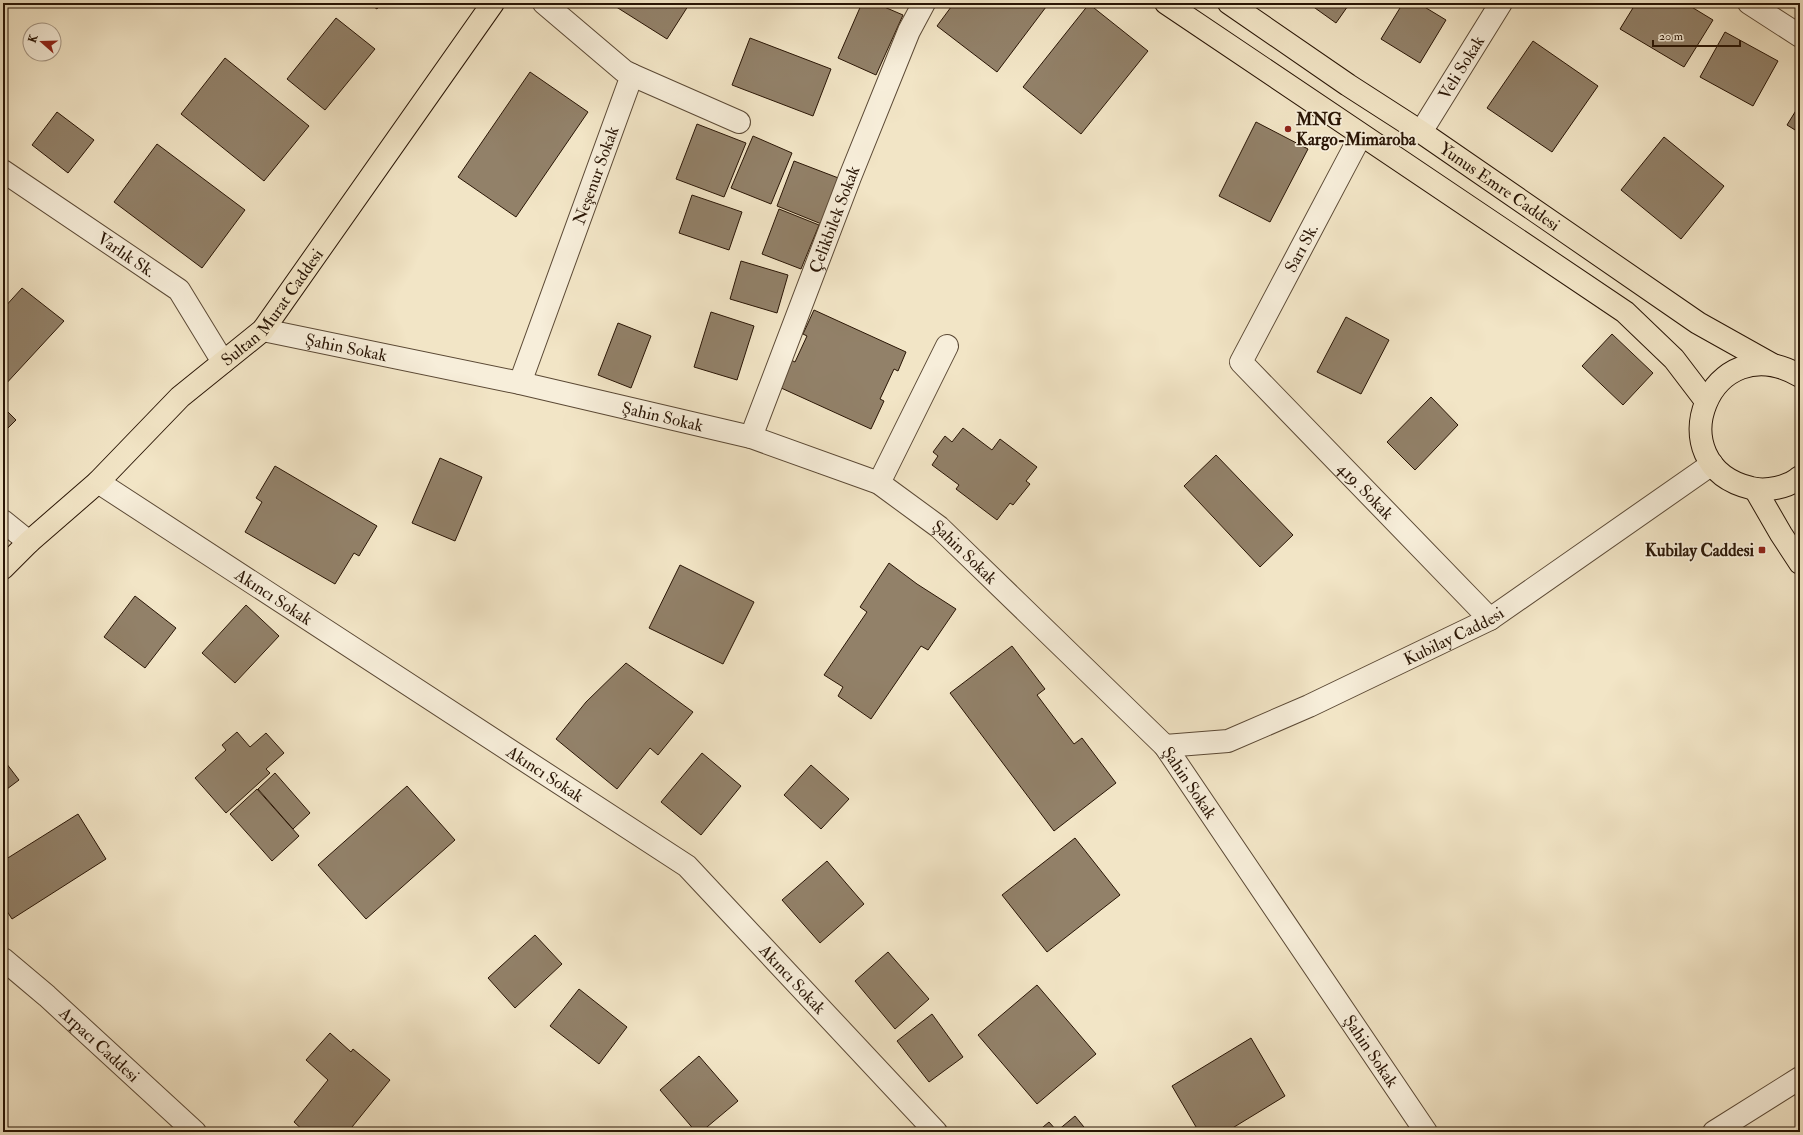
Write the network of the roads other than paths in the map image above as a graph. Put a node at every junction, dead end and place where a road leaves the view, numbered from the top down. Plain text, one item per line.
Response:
1 (493, 3) edge
2 (544, 3) edge
3 (924, 3) edge
4 (1166, 3) edge
5 (1230, 3) edge
6 (1501, 3) edge
7 (1749, 3) edge
8 (1800, 36) edge
9 (632, 75) junction
10 (739, 122) dead end
11 (1421, 132) junction
12 (1361, 135) junction
13 (3, 171) edge
14 (263, 330) junction
15 (947, 346) dead end
16 (223, 362) junction
17 (1241, 362) joint
18 (1773, 365) junction
19 (1800, 376) edge
20 (520, 384) junction
21 (1706, 401) junction
22 (751, 437) junction
23 (1712, 464) junction
24 (1800, 477) edge
25 (98, 482) junction
26 (879, 483) junction
27 (1755, 489) junction
28 (3, 521) edge
29 (29, 542) junction
30 (1800, 563) edge
31 (3, 568) edge
32 (1490, 619) junction
33 (1165, 746) junction
34 (3, 959) edge
35 (1800, 1078) edge
36 (195, 1132) edge
37 (936, 1132) edge
38 (1426, 1132) edge
39 (1714, 1132) edge

1 - 14 main road, Sultan Murat Caddesi
2 - 9 street
3 - 22 street, Çelikbilek Sokak
4 - 12 main road
5 - 11 main road, Yunus Emre Caddesi
6 - 11 street, Veli Sokak
7 - 8 street
9 - 10 street
9 - 20 street, Neşenur Sokak
11 - 18 main road, Yunus Emre Caddesi
12 - 17 street, Sarı Sk.
12 - 21 main road
13 - 16 street, Varlık Sk.
14 - 16 main road, Sultan Murat Caddesi
14 - 20 street, Şahin Sokak
15 - 26 street
16 - 25 main road, Sultan Murat Caddesi
17 - 32 street, 419. Sokak
18 - 19 main road
18 - 21 main road
20 - 22 street, Şahin Sokak
21 - 23 main road
22 - 26 street, Şahin Sokak
23 - 27 main road
23 - 32 street, Kubilay Caddesi
24 - 27 main road
25 - 29 main road, Sultan Murat Caddesi
25 - 37 street, Akıncı Sokak
26 - 33 street, Şahin Sokak
27 - 30 main road
28 - 29 street
29 - 31 main road, Sultan Murat Caddesi
32 - 33 street, Kubilay Caddesi
33 - 38 street, Şahin Sokak
34 - 36 street, Arpacı Caddesi
35 - 39 street

